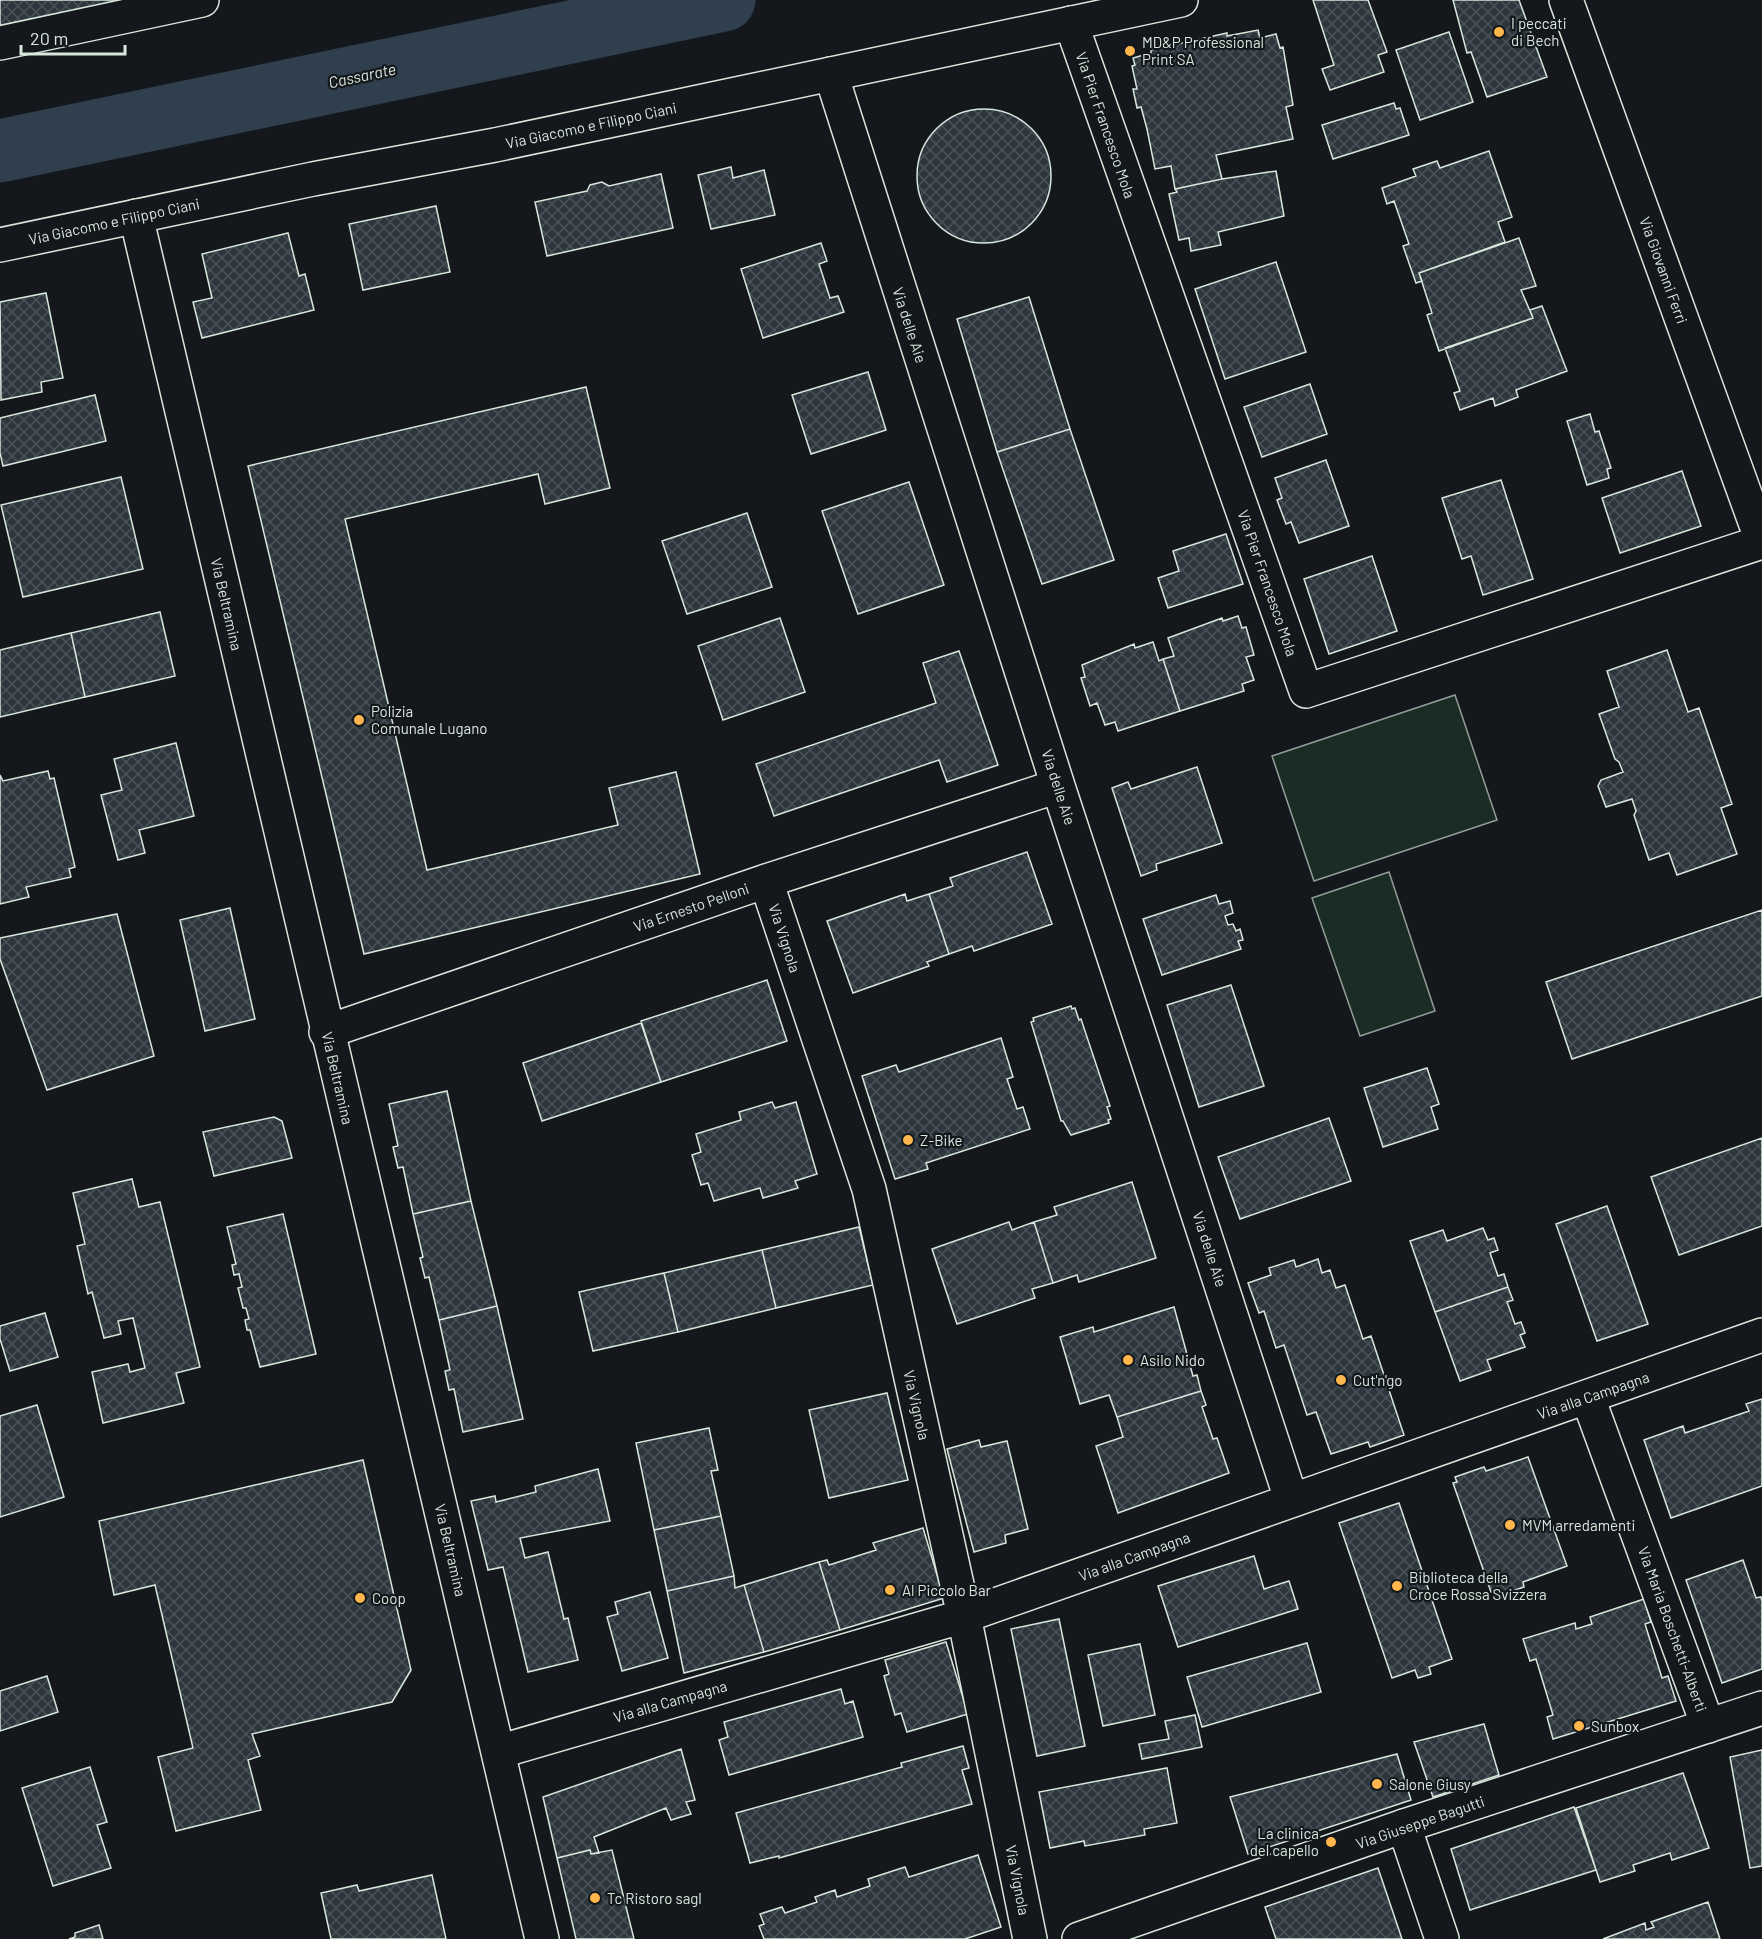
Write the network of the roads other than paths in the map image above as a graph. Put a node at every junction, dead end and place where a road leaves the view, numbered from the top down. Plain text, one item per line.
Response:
1 (202, 0) edge
2 (1181, 0) edge
3 (1566, 0) edge
4 (1071, 23) junction
5 (0, 43) edge
6 (831, 74) junction
7 (136, 216) junction
8 (0, 246) edge
9 (1762, 542) edge
10 (1058, 786) junction
11 (766, 881) junction
12 (327, 1032) junction
13 (1762, 1335) edge
14 (1588, 1398) junction
15 (1291, 1499) junction
16 (964, 1616) junction
17 (1762, 1708) edge
18 (1708, 1726) junction
19 (498, 1752) junction
20 (1404, 1826) junction
21 (542, 1939) edge
22 (1030, 1939) edge
23 (1079, 1939) edge
24 (1442, 1939) edge

1 - 5 street
2 - 4 street, Via Giacomo e Filippo Ciani
3 - 9 street, Via Giovanni Ferri
4 - 6 street, Via Giacomo e Filippo Ciani
4 - 9 street, Via Pier Francesco Mola
6 - 7 street, Via Giacomo e Filippo Ciani
6 - 10 street, Via delle Aie
7 - 8 street, Via Giacomo e Filippo Ciani
7 - 12 street, Via Beltramina
10 - 11 street, Via Ernesto Pelloni
10 - 15 street, Via delle Aie
11 - 12 street, Via Ernesto Pelloni
11 - 16 street, Via Vignola
12 - 19 street, Via Beltramina
13 - 14 street, Via alla Campagna
14 - 15 street, Via alla Campagna
14 - 18 street, Via Maria Boschetti-Alberti
15 - 16 street, Via alla Campagna
16 - 19 street, Via alla Campagna
16 - 22 street, Via Vignola
17 - 18 street, Via Giuseppe Bagutti
18 - 20 street, Via Giuseppe Bagutti
19 - 21 street, Via Beltramina
20 - 23 street, Via Giuseppe Bagutti
20 - 24 street

